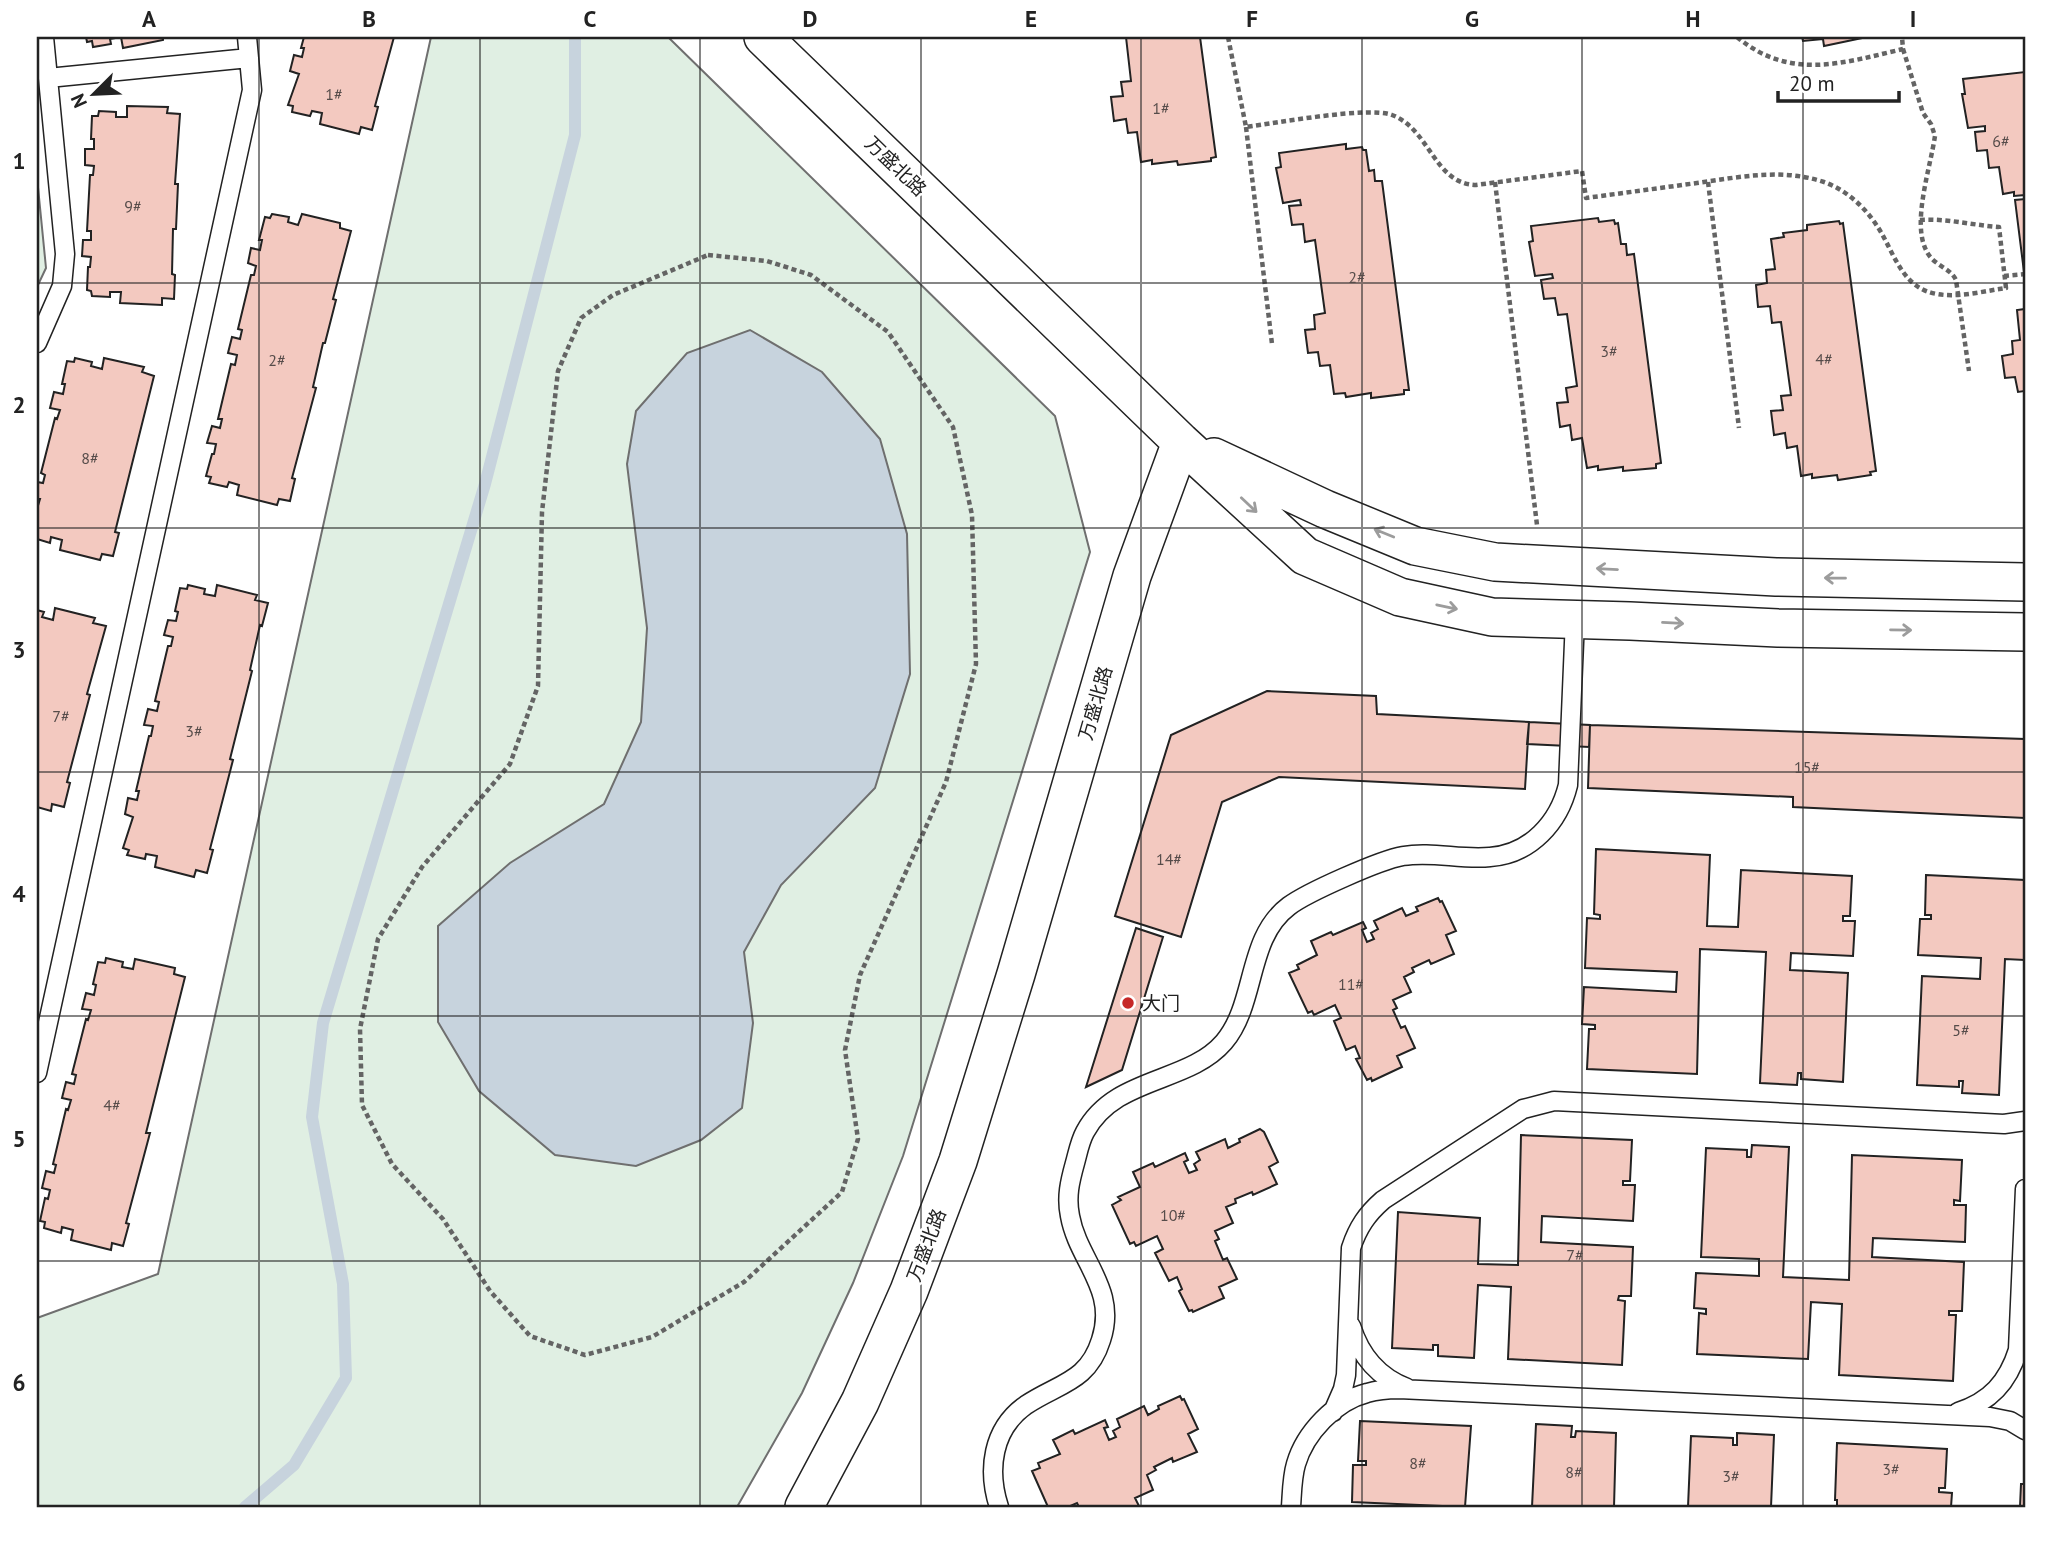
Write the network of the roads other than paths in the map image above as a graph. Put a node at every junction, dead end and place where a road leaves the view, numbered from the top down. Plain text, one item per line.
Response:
1 (44, 37) edge
2 (247, 37) edge
3 (764, 37) edge
4 (249, 58) junction
5 (48, 78) junction
6 (37, 343) edge
7 (1181, 442) junction
8 (2025, 582) edge
9 (1575, 619) junction
10 (2025, 632) edge
11 (37, 1073) edge
12 (2025, 1121) edge
13 (2025, 1189) edge
14 (1348, 1312) junction
15 (2018, 1350) junction
16 (2025, 1379) edge
17 (1410, 1389) junction
18 (1333, 1412) junction
19 (1951, 1415) junction
20 (2025, 1430) edge
21 (804, 1507) edge
22 (999, 1507) edge
23 (1292, 1507) edge

1 - 5 lane
2 - 4 lane
3 - 7 street, 万盛北路
4 - 5 lane
4 - 11 lane
5 - 6 lane
8 -> 7 street
7 -> 9 street
7 - 21 street, 万盛北路
9 -> 10 street
9 - 22 lane
12 - 14 lane
13 - 15 lane
14 - 17 lane
14 - 18 lane
15 - 16 lane
15 - 19 lane
17 - 18 lane
17 - 19 lane
18 - 23 lane
19 - 20 lane

